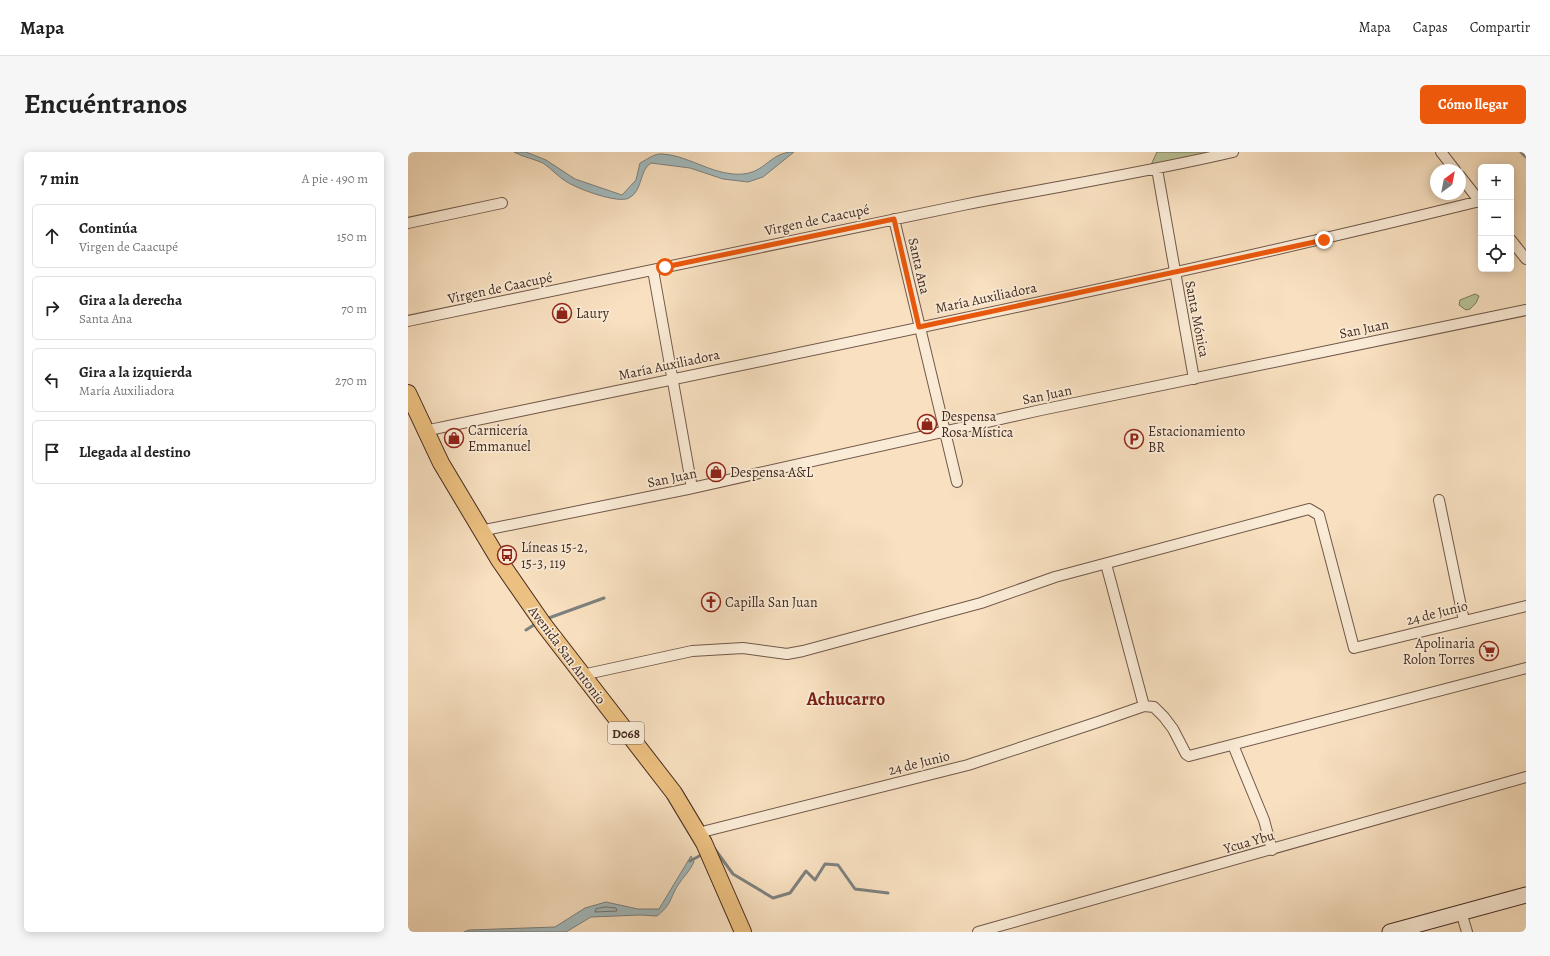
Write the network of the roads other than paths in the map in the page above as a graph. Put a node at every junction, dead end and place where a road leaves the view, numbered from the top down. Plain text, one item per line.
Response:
1 (1233, 152) edge
2 (1441, 152) edge
3 (1450, 164) edge
4 (1157, 169) junction
5 (1466, 184) edge
6 (1478, 200) edge
7 (1478, 202) edge
8 (502, 203) dead end
9 (894, 219) junction
10 (408, 223) edge
11 (1514, 244) edge
12 (1526, 259) edge
13 (653, 270) junction
14 (1174, 273) junction
15 (1526, 310) edge
16 (408, 321) edge
17 (919, 327) junction
18 (673, 379) junction
19 (1194, 379) junction
20 (408, 393) edge
21 (425, 431) junction
22 (946, 432) junction
23 (957, 482) dead end
24 (692, 488) junction
25 (1439, 500) dead end
26 (480, 531) junction
27 (1106, 564) junction
28 (1526, 606) edge
29 (1464, 621) junction
30 (1526, 668) edge
31 (582, 675) junction
32 (1144, 706) junction
33 (1233, 745) junction
34 (1526, 777) edge
35 (704, 844) junction
36 (1272, 850) junction
37 (1526, 895) edge
38 (1461, 912) junction
39 (744, 932) edge
40 (978, 932) edge
41 (1390, 932) edge
42 (1467, 932) edge

1 - 4 street, Virgen de Caacupé
2 - 3 street
4 - 9 street, Virgen de Caacupé
4 - 14 street, Santa Mónica
5 - 6 street
7 - 14 street, María Auxiliadora
8 - 10 street
9 - 13 street, Virgen de Caacupé
9 - 17 street, Santa Ana
11 - 12 street
13 - 16 street, Virgen de Caacupé
13 - 18 street
14 - 17 street, María Auxiliadora
14 - 19 street, Santa Mónica
15 - 19 street, San Juan
17 - 18 street, María Auxiliadora
17 - 22 street, Santa Ana
18 - 21 street, María Auxiliadora
18 - 24 street
19 - 22 street, San Juan
20 - 21 main road, Avenida San Antonio / D068
21 - 26 main road, Avenida San Antonio / D068
22 - 23 street, Santa Ana
22 - 24 street, San Juan
24 - 26 street, San Juan
25 - 29 street
26 - 31 main road, Avenida San Antonio / D068
27 - 29 street, 24 de Junio
27 - 31 street
27 - 32 street
28 - 29 street, 24 de Junio
30 - 33 street
31 - 35 main road, Avenida San Antonio / D068
32 - 33 street
32 - 35 street, 24 de Junio
33 - 36 street
34 - 36 street, Ycua Ybu
35 - 39 main road, Avenida San Antonio / D068
36 - 40 street, Ycua Ybu
37 - 38 main road
38 - 41 main road
38 - 42 street

